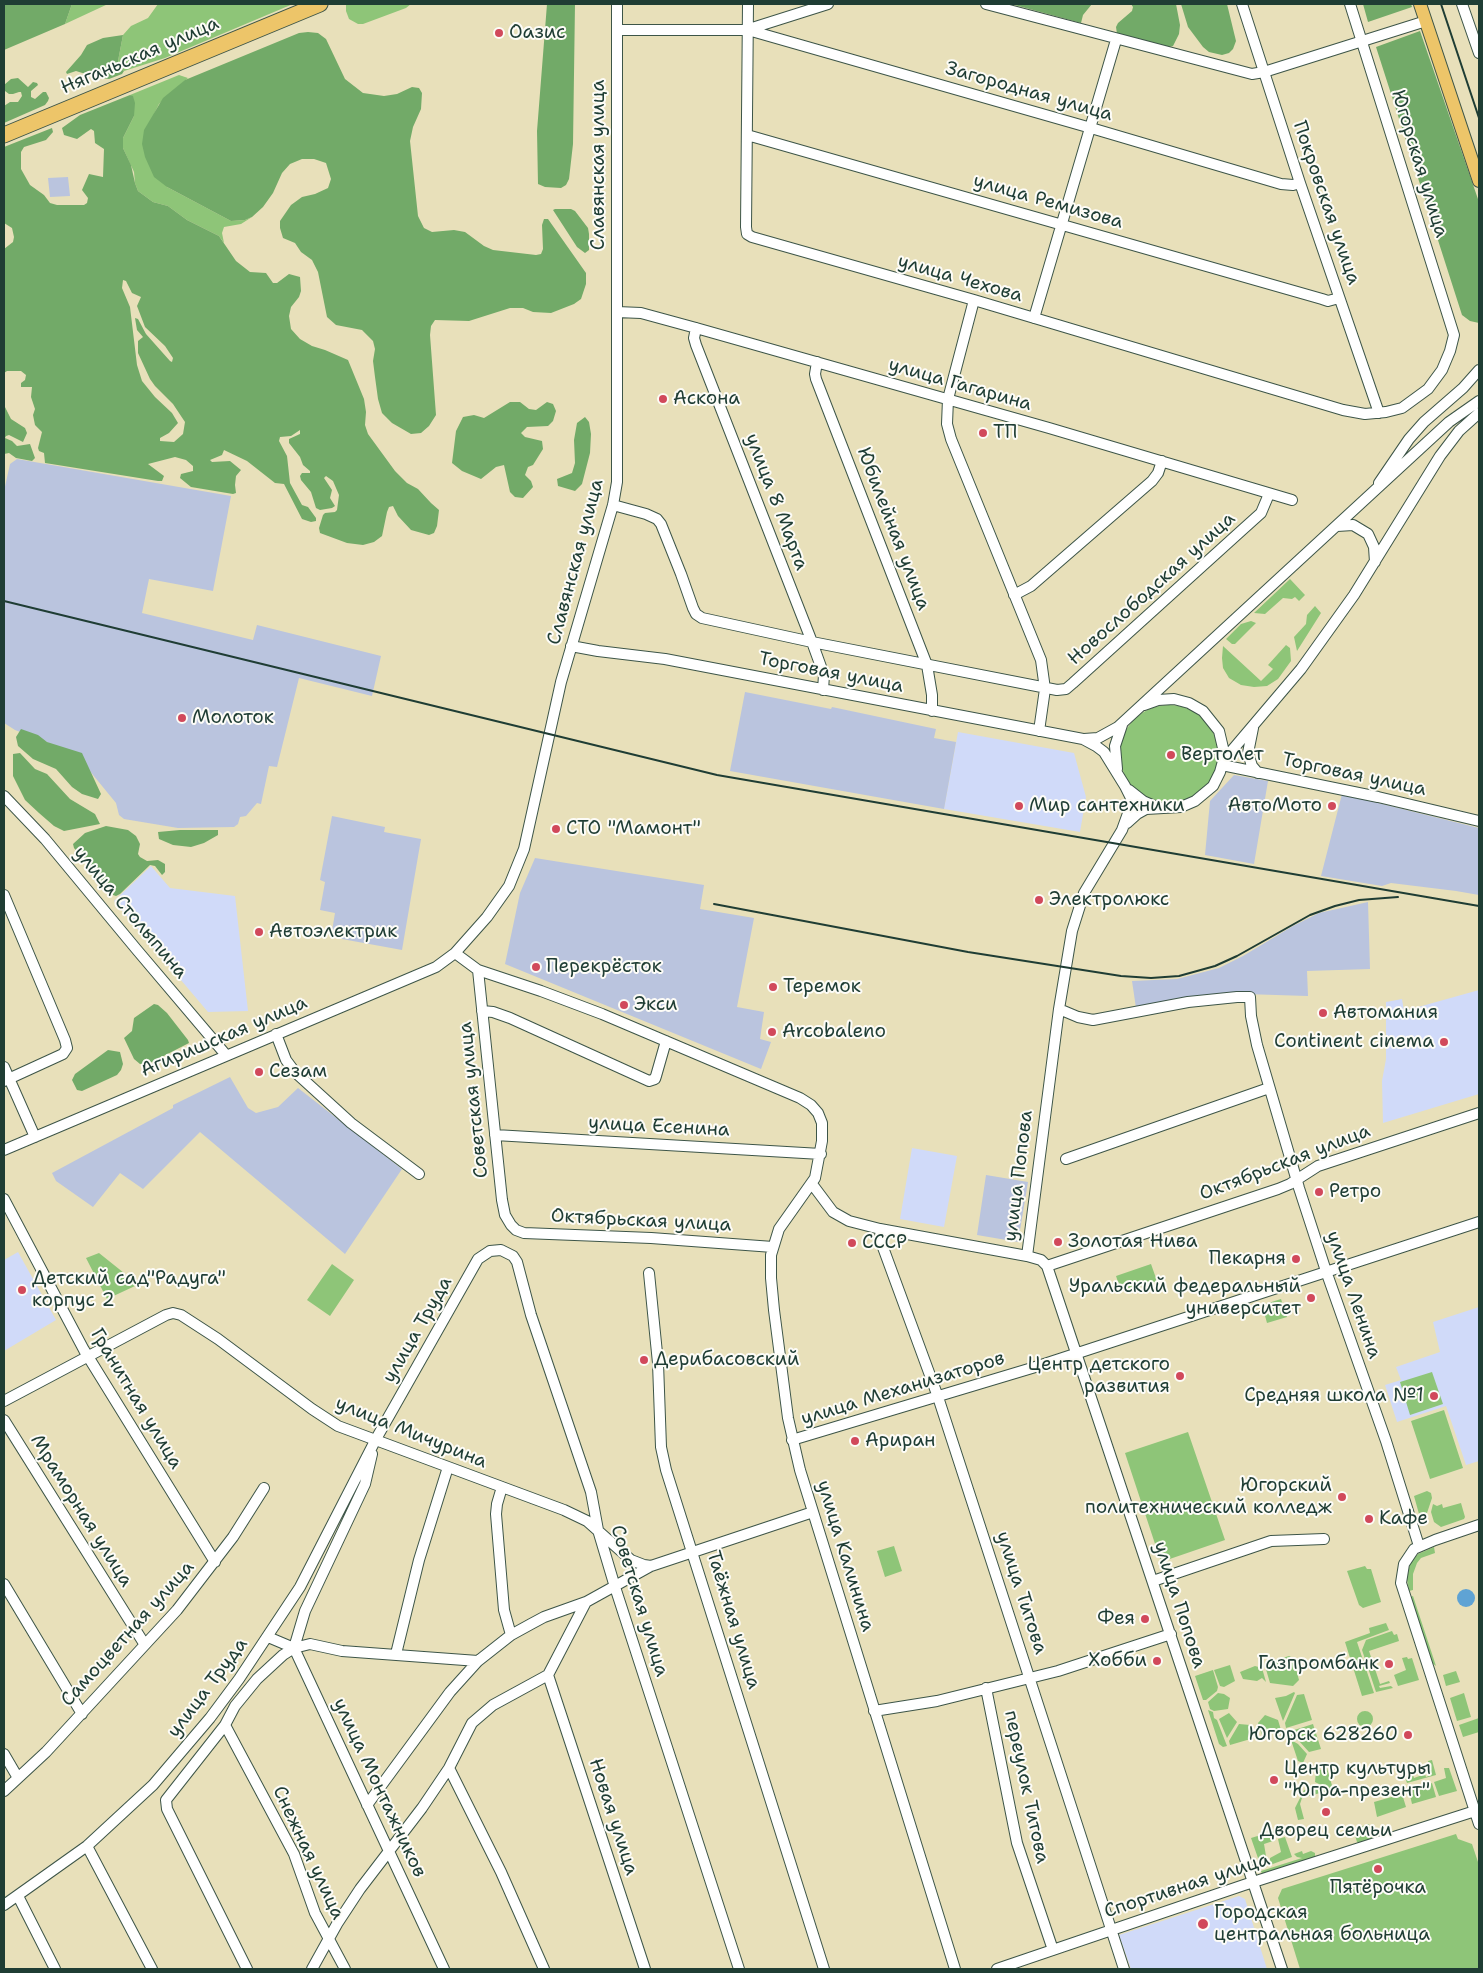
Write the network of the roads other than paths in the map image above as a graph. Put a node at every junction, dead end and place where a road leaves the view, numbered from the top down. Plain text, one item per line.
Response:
1 (320, 4) edge
2 (616, 4) edge
3 (748, 4) edge
4 (828, 4) edge
5 (986, 4) edge
6 (1242, 4) edge
7 (1350, 4) edge
8 (1420, 4) edge
9 (1462, 4) edge
10 (1426, 20) junction
11 (617, 30) junction
12 (748, 30) junction
13 (1116, 40) junction
14 (1362, 41) junction
15 (1479, 53) edge
16 (1264, 72) junction
17 (1091, 128) junction
18 (747, 134) junction
19 (4, 135) edge
20 (1479, 181) edge
21 (1300, 183) junction
22 (1063, 224) junction
23 (1339, 298) junction
24 (974, 300) junction
25 (617, 312) junction
26 (1034, 318) junction
27 (696, 328) junction
28 (817, 362) junction
29 (1479, 370) edge
30 (948, 400) junction
31 (1479, 401) edge
32 (1383, 412) junction
33 (1479, 413) edge
34 (1162, 461) junction
35 (1270, 494) junction
36 (1370, 496) junction
37 (1292, 500) dead end
38 (613, 505) junction
39 (1337, 526) junction
40 (1376, 562) junction
41 (1014, 595) junction
42 (812, 642) junction
43 (571, 646) junction
44 (927, 666) junction
45 (1045, 689) junction
46 (824, 690) junction
47 (1137, 709) junction
48 (932, 711) junction
49 (1127, 719) junction
50 (1254, 725) junction
51 (1039, 731) junction
52 (1083, 739) junction
53 (1222, 763) junction
54 (1258, 773) junction
55 (1119, 775) junction
56 (1125, 786) junction
57 (4, 796) edge
58 (1165, 808) junction
59 (1479, 821) edge
60 (1122, 830) junction
61 (4, 895) edge
62 (455, 953) junction
63 (478, 970) junction
64 (1059, 1009) junction
65 (482, 1011) junction
66 (276, 1034) junction
67 (666, 1041) junction
68 (226, 1055) junction
69 (4, 1067) edge
70 (6, 1080) edge
71 (1269, 1088) junction
72 (1479, 1113) edge
73 (495, 1134) junction
74 (35, 1137) junction
75 (4, 1150) edge
76 (820, 1154) junction
77 (1066, 1159) dead end
78 (419, 1174) dead end
79 (1296, 1179) junction
80 (812, 1184) junction
81 (4, 1199) edge
82 (1479, 1222) edge
83 (511, 1225) joint
84 (880, 1230) junction
85 (1030, 1238) junction
86 (773, 1247) junction
87 (501, 1250) joint
88 (1027, 1256) junction
89 (1046, 1264) junction
90 (1326, 1271) junction
91 (649, 1273) dead end
92 (1077, 1353) junction
93 (88, 1356) junction
94 (938, 1397) junction
95 (4, 1401) edge
96 (4, 1420) edge
97 (376, 1439) junction
98 (792, 1440) junction
99 (448, 1467) junction
100 (502, 1487) junction
101 (264, 1488) dead end
102 (813, 1512) junction
103 (1479, 1525) edge
104 (598, 1530) junction
105 (1324, 1538) dead end
106 (1419, 1546) junction
107 (693, 1551) junction
108 (215, 1562) junction
109 (651, 1566) junction
110 (1153, 1581) junction
111 (4, 1584) edge
112 (615, 1587) junction
113 (586, 1602) junction
114 (1171, 1634) junction
115 (511, 1635) junction
116 (268, 1637) junction
117 (145, 1645) junction
118 (294, 1648) junction
119 (396, 1654) junction
120 (478, 1661) junction
121 (548, 1675) junction
122 (1030, 1678) junction
123 (986, 1688) junction
124 (874, 1711) junction
125 (82, 1714) junction
126 (225, 1725) junction
127 (4, 1754) edge
128 (449, 1768) junction
129 (18, 1778) junction
130 (4, 1791) edge
131 (367, 1805) junction
132 (1475, 1811) junction
133 (1479, 1824) edge
134 (87, 1846) junction
135 (389, 1852) junction
136 (1254, 1882) junction
137 (18, 1896) junction
138 (4, 1905) edge
139 (1111, 1930) junction
140 (329, 1938) junction
141 (1053, 1950) junction
142 (1020, 1965) edge
143 (55, 1969) edge
144 (152, 1969) edge
145 (247, 1969) edge
146 (312, 1969) edge
147 (345, 1969) edge
148 (444, 1969) edge
149 (544, 1969) edge
150 (645, 1969) edge
151 (739, 1969) edge
152 (824, 1969) edge
153 (955, 1969) edge
154 (997, 1969) edge
155 (1124, 1969) edge
156 (1282, 1969) edge

1 - 19 highway, Няганьская улица
2 - 11 street, Славянская улица
3 - 12 street, улица Чехова
4 - 12 street
5 - 13 street
6 - 16 street, Покровская улица
7 - 14 street, Югорская улица
8 - 10 main road
9 - 15 street
10 - 14 street
10 - 20 main road
11 - 12 street
11 - 25 street, Славянская улица
12 - 17 street, Загородная улица
12 - 18 street, улица Чехова
13 - 16 street
13 - 17 street
14 - 16 street
14 - 32 street, Югорская улица
16 - 21 street, Покровская улица
17 - 21 street, Загородная улица
17 - 22 street
18 - 22 street, улица Ремизова
18 - 24 street, улица Чехова
21 - 23 street, Покровская улица
22 - 23 street, улица Ремизова
22 - 26 street
23 - 32 street, Покровская улица
24 - 26 street, улица Чехова
24 - 30 street
25 - 27 street, улица Гагарина
25 - 38 street, Славянская улица
26 - 32 street, улица Чехова
27 - 28 street, улица Гагарина
27 - 42 street, улица 8 Марта
28 - 30 street, улица Гагарина
28 - 44 street, Юбилейная улица
29 - 36 street
30 - 34 street, улица Гагарина
30 - 41 street
31 - 36 street
33 - 40 street
34 - 35 street, улица Гагарина
34 - 41 street
35 - 37 street, улица Гагарина
35 - 45 street, Новослободская улица
36 - 39 street
38 - 42 street, Новослободская улица
38 - 43 street, Славянская улица
39 - 40 street
39 - 47 street
40 - 50 street
41 - 45 street
42 - 44 street, Новослободская улица
42 - 46 street, улица 8 Марта
43 - 46 street, Торговая улица
43 - 62 street, Славянская улица
44 - 45 street, Новослободская улица
44 - 48 street, Юбилейная улица
45 - 51 street
46 - 48 street, Торговая улица
47 - 49 street
47 - 53 street
48 - 51 street, Торговая улица
49 - 52 street
49 - 55 street
50 - 53 street
50 - 54 street
51 - 52 street, Торговая улица
52 - 55 street
53 - 54 street, Торговая улица
53 - 58 street
54 - 59 street, Торговая улица
55 - 56 street
56 - 58 street
56 - 60 street
57 - 68 street, улица Столыпина
58 - 60 street
60 - 64 street, улица Попова
61 - 70 street
62 - 63 street, улица Калинина
62 - 66 street, Агиришская улица
63 - 65 street, Советская улица
63 - 67 street, улица Калинина
64 - 71 street, улица Ленина
64 - 85 street, улица Попова
65 - 67 street
65 - 73 street, Советская улица
66 - 68 street, Агиришская улица
66 - 78 street
67 - 76 street, улица Калинина
68 - 74 street, Агиришская улица
69 - 70 street
70 - 74 street
71 - 77 street
71 - 79 street, улица Ленина
72 - 79 street, Октябрьская улица
73 - 76 street, улица Есенина
73 - 83 street, Советская улица
74 - 75 street, Агиришская улица
76 - 80 street, улица Калинина
79 - 89 street, Октябрьская улица
79 - 90 street, улица Ленина
80 - 84 street
80 - 86 street, улица Калинина
81 - 93 street, Гранитная улица
82 - 90 street, улица Механизаторов
83 - 86 street, Октябрьская улица
84 - 88 street
84 - 94 street, улица Титова
85 - 88 street, улица Попова
85 - 89 street
86 - 98 street, улица Калинина
87 - 97 street, улица Труда
87 - 104 street, Советская улица
88 - 89 street, улица Попова
89 - 92 street, улица Попова
90 - 92 street, улица Механизаторов
90 - 106 street, улица Ленина
91 - 107 street, Таёжная улица
92 - 94 street, улица Механизаторов
92 - 110 street, улица Попова
93 - 95 street
93 - 97 street, улица Мичурина
93 - 108 street, Гранитная улица
94 - 98 street, улица Механизаторов
94 - 122 street, улица Титова
96 - 117 street, Мраморная улица
97 - 99 street, улица Мичурина
97 - 116 street, улица Труда
97 - 118 street, улица Труда
98 - 102 street, улица Калинина
99 - 100 street, улица Мичурина
99 - 119 street
100 - 104 street, улица Мичурина
100 - 115 street
101 - 108 street, Самоцветная улица
102 - 107 street
102 - 124 street, улица Калинина
103 - 106 street
104 - 109 street, улица Мичурина
104 - 112 street, Советская улица
105 - 110 street
106 - 132 street
107 - 109 street
107 - 152 street, Таёжная улица
108 - 117 street, Самоцветная улица
109 - 112 street
110 - 114 street, улица Попова
111 - 125 street
112 - 113 street
112 - 151 street, Советская улица
113 - 115 street
113 - 121 street
114 - 122 street
114 - 136 street, улица Попова
115 - 120 street
116 - 118 street
116 - 134 street, улица Труда
117 - 125 street, Самоцветная улица
118 - 119 street
118 - 126 street, улица Труда
118 - 131 street, улица Монтажников
119 - 120 street
120 - 131 street
121 - 128 street
121 - 150 street, Новая улица
122 - 123 street
122 - 139 street, улица Титова
123 - 124 street
123 - 141 street, переулок Титова
124 - 153 street, улица Калинина
125 - 129 street, Самоцветная улица
126 - 140 street, Снежная улица
126 - 145 street, улица Труда
127 - 129 street
128 - 135 street
128 - 149 street
129 - 130 street, Самоцветная улица
131 - 135 street, улица Монтажников
132 - 133 street
132 - 136 street, Спортивная улица
134 - 137 street, улица Труда
134 - 144 street
135 - 140 street
135 - 148 street, улица Монтажников
136 - 139 street, Спортивная улица
136 - 156 street, улица Попова
137 - 138 street, улица Труда
137 - 143 street
139 - 141 street, Спортивная улица
139 - 155 street, улица Титова
140 - 146 street
140 - 147 street, Снежная улица
141 - 142 street, Спортивная улица
142 - 154 street, Спортивная улица

